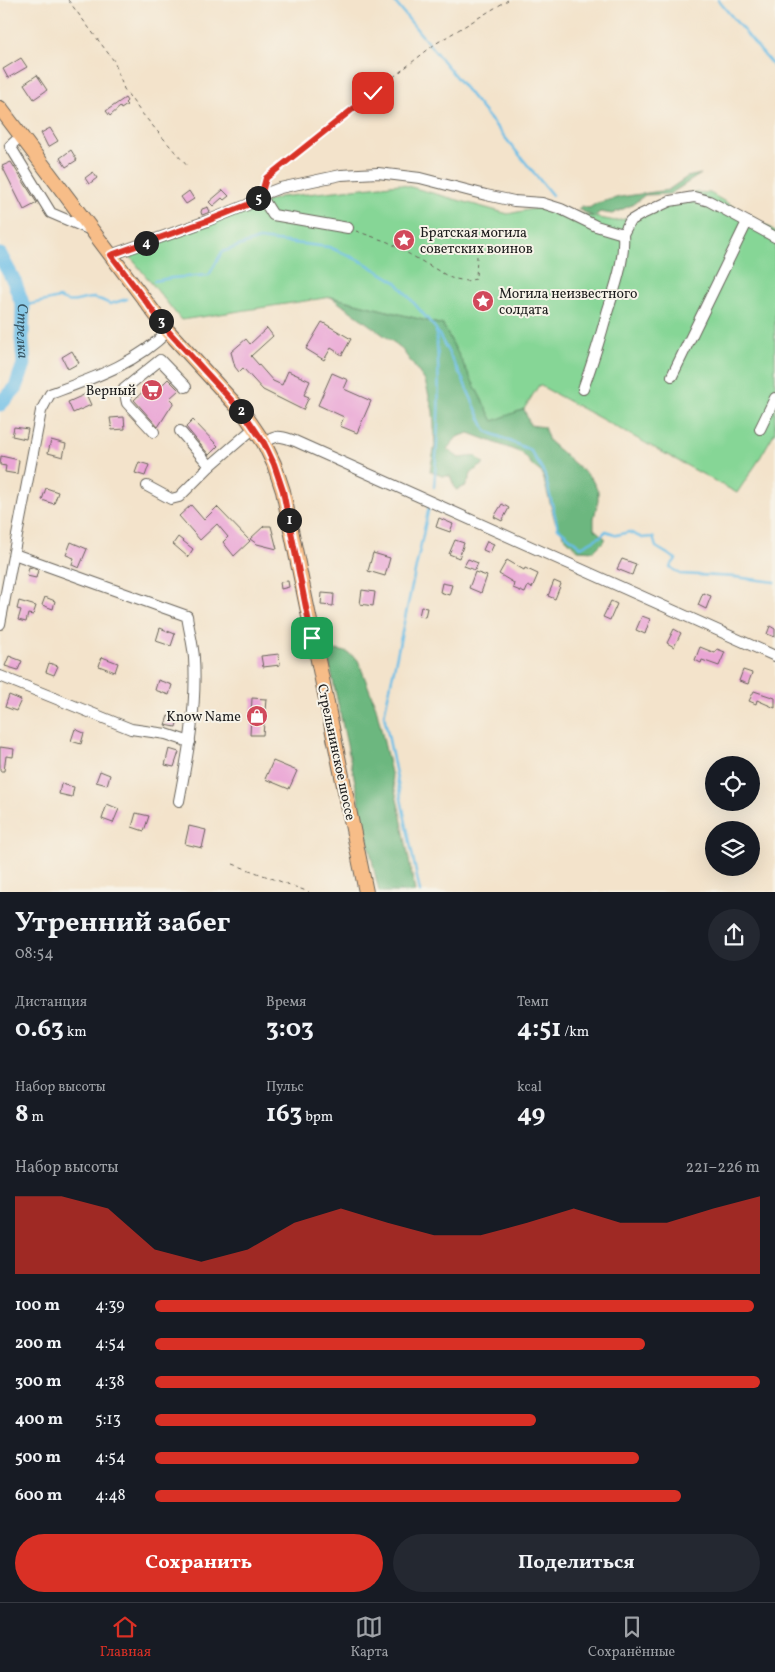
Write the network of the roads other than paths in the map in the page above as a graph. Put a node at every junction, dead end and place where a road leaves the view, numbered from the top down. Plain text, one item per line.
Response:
1 (0, 108) edge
2 (21, 136) junction
3 (261, 196) junction
4 (747, 222) junction
5 (348, 228) road end
6 (93, 232) junction
7 (623, 234) junction
8 (775, 237) edge
9 (111, 255) junction
10 (168, 331) junction
11 (136, 358) junction
12 (144, 373) junction
13 (672, 376) dead end
14 (186, 386) dead end
15 (583, 389) dead end
16 (775, 398) edge
17 (254, 428) junction
18 (760, 429) dead end
19 (180, 431) dead end
20 (154, 432) dead end
21 (264, 443) junction
22 (210, 466) junction
23 (147, 486) dead end
24 (14, 554) junction
25 (0, 624) edge
26 (775, 656) edge
27 (0, 676) edge
28 (190, 742) junction
29 (179, 802) dead end
30 (366, 892) edge

1 - 2 main road, Стрельнинское шоссе
2 - 6 main road, Стрельнинское шоссе
2 - 6 street
3 - 5 street
3 - 7 street
3 - 9 street
4 - 7 street
4 - 8 street
4 - 13 street
6 - 9 main road, Стрельнинское шоссе
7 - 15 street
9 - 10 main road, Стрельнинское шоссе
10 - 11 street
10 - 17 main road, Стрельнинское шоссе
11 - 12 street
11 - 24 street
12 - 14 street
12 - 20 street
16 - 18 street
17 - 21 main road, Стрельнинское шоссе
17 - 22 street
19 - 22 street
21 - 26 street
21 - 30 main road, Стрельнинское шоссе
22 - 23 street
24 - 25 street
24 - 28 street
27 - 28 street
28 - 29 street

